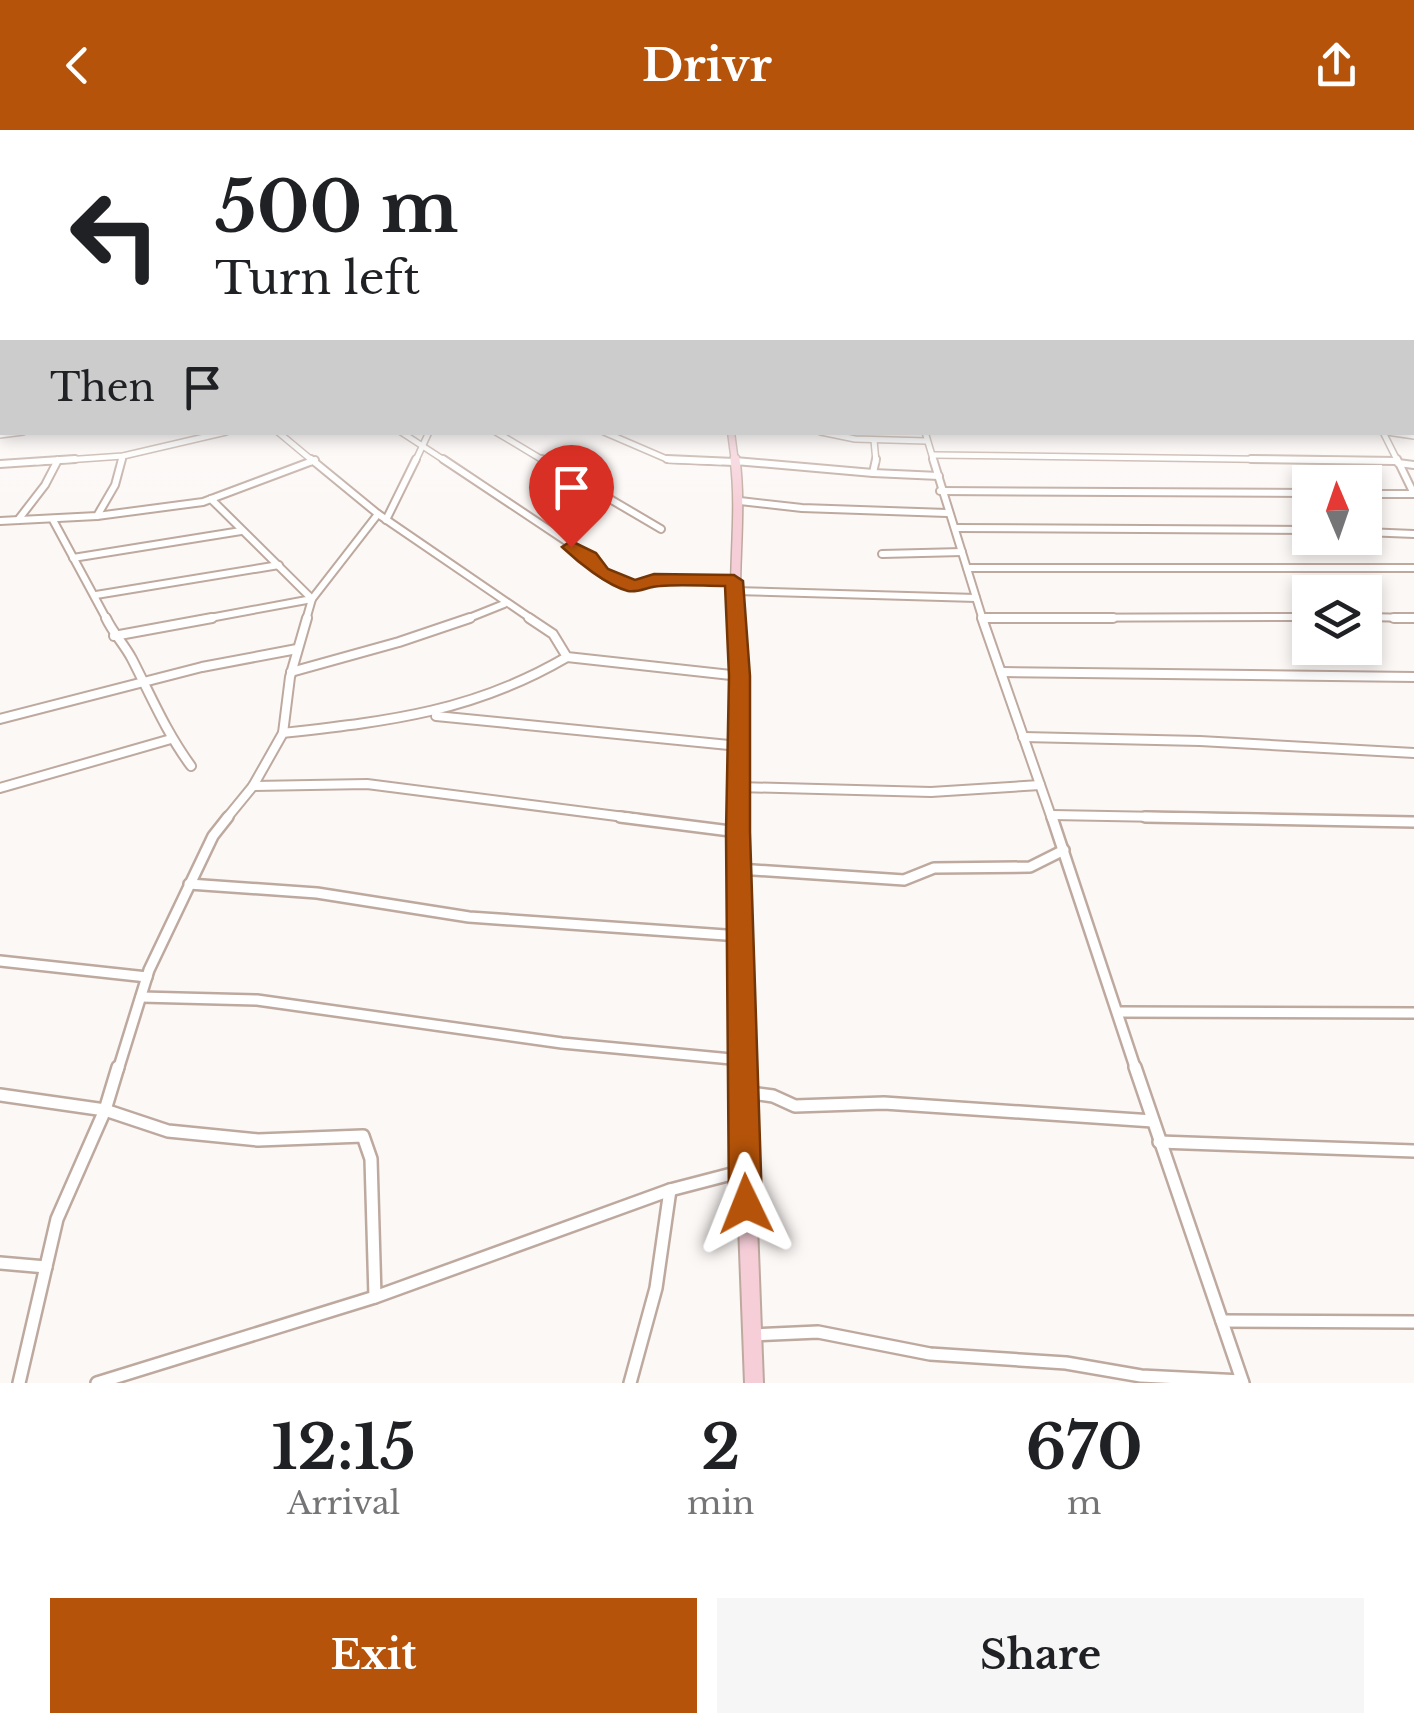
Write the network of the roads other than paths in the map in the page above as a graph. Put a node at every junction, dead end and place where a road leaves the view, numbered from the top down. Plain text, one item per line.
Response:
1 (213, 435) edge
2 (282, 435) edge
3 (407, 435) edge
4 (428, 435) edge
5 (501, 435) edge
6 (611, 435) edge
7 (731, 435) edge
8 (841, 435) edge
9 (1386, 435) edge
10 (926, 437) edge
11 (874, 440) junction
12 (424, 444) junction
13 (934, 455) junction
14 (123, 456) junction
15 (58, 460) junction
16 (314, 460) junction
17 (734, 462) junction
18 (1398, 462) junction
19 (0, 464) edge
20 (1414, 465) edge
21 (873, 473) junction
22 (940, 476) junction
23 (940, 491) junction
24 (1292, 493) edge
25 (1382, 494) edge
26 (211, 499) junction
27 (740, 501) junction
28 (947, 513) junction
29 (97, 516) junction
30 (382, 517) junction
31 (18, 520) junction
32 (53, 520) junction
33 (2, 521) edge
34 (955, 528) junction
35 (661, 529) dead end
36 (1292, 530) edge
37 (0, 531) edge
38 (242, 531) junction
39 (1382, 533) edge
40 (1414, 534) edge
41 (962, 552) junction
42 (882, 554) dead end
43 (73, 558) junction
44 (279, 565) junction
45 (967, 568) junction
46 (1414, 568) edge
47 (734, 586) junction
48 (96, 595) junction
49 (976, 598) junction
50 (312, 599) junction
51 (504, 604) junction
52 (1292, 617) edge
53 (1382, 617) edge
54 (982, 618) junction
55 (1414, 618) edge
56 (114, 636) junction
57 (297, 650) junction
58 (567, 657) junction
59 (291, 672) junction
60 (1001, 672) junction
61 (740, 676) junction
62 (1414, 677) edge
63 (144, 684) junction
64 (436, 716) junction
65 (0, 719) edge
66 (283, 733) junction
67 (1023, 737) junction
68 (171, 739) junction
69 (739, 746) junction
70 (1414, 753) edge
71 (191, 766) dead end
72 (1040, 785) junction
73 (253, 786) junction
74 (738, 786) junction
75 (0, 788) edge
76 (1052, 815) junction
77 (1414, 822) edge
78 (738, 832) junction
79 (1064, 850) junction
80 (739, 869) junction
81 (190, 884) junction
82 (740, 936) junction
83 (0, 961) edge
84 (147, 977) junction
85 (140, 998) junction
86 (1118, 1012) junction
87 (1414, 1013) edge
88 (742, 1060) junction
89 (743, 1092) junction
90 (0, 1095) edge
91 (104, 1110) junction
92 (1152, 1121) junction
93 (1159, 1142) junction
94 (1414, 1151) edge
95 (744, 1171) junction
96 (670, 1190) junction
97 (0, 1263) edge
98 (46, 1267) junction
99 (375, 1298) junction
100 (1222, 1321) junction
101 (1414, 1322) edge
102 (752, 1336) junction
103 (1243, 1382) edge
104 (19, 1383) edge
105 (96, 1383) edge
106 (630, 1383) edge
107 (754, 1383) edge

1 - 14 street
2 - 16 street
3 - 12 street
4 - 12 street
5 - 35 street
6 - 17 street
7 - 17 street
8 - 11 street
9 - 18 street
10 - 11 street
10 - 13 street
11 - 21 street
12 - 30 street
12 - 47 street
13 - 18 street
13 - 22 street
14 - 15 street
14 - 29 street
15 - 19 street
15 - 31 street
16 - 26 street
16 - 30 street
17 - 21 street
17 - 27 street
18 - 20 street
18 - 25 street
21 - 22 street
22 - 23 street
23 - 24 street
23 - 28 street
26 - 29 street
26 - 38 street
27 - 28 street
27 - 47 street
28 - 34 street
29 - 32 street
30 - 50 street
30 - 51 street
31 - 32 street
31 - 33 street
32 - 43 street
33 - 37 street
34 - 36 street
34 - 41 street
38 - 43 street
38 - 44 street
39 - 40 street
41 - 42 street
41 - 45 street
43 - 48 street
44 - 48 street
44 - 50 street
45 - 46 street
45 - 49 street
47 - 49 street
47 - 61 street
48 - 56 street
49 - 54 street
50 - 56 street
50 - 57 street
51 - 58 street
51 - 59 street
52 - 54 street
53 - 55 street
54 - 60 street
56 - 63 street
57 - 59 street
57 - 63 street
58 - 61 street
58 - 64 street
59 - 66 street
60 - 62 street
60 - 67 street
61 - 69 street
63 - 65 street
63 - 68 street
64 - 66 street
64 - 69 street
66 - 73 street
67 - 70 street
67 - 72 street
68 - 71 street
68 - 75 street
69 - 74 street
72 - 74 street
72 - 76 street
73 - 78 street
73 - 81 street
74 - 78 street
76 - 77 street
76 - 79 street
78 - 80 street
79 - 80 street
79 - 86 street
80 - 82 street
81 - 82 street
81 - 84 street
82 - 88 street
83 - 84 street
84 - 85 street
85 - 88 street
85 - 91 street
86 - 87 street
86 - 92 street
88 - 89 street
89 - 92 street
89 - 95 street
90 - 91 street
91 - 98 street
91 - 99 street
92 - 93 street
93 - 94 street
93 - 100 street
95 - 96 street
95 - 102 street
96 - 99 street
96 - 106 street
97 - 98 street
98 - 104 street
99 - 105 street
100 - 101 street
100 - 103 street
102 - 103 street
102 - 107 street

